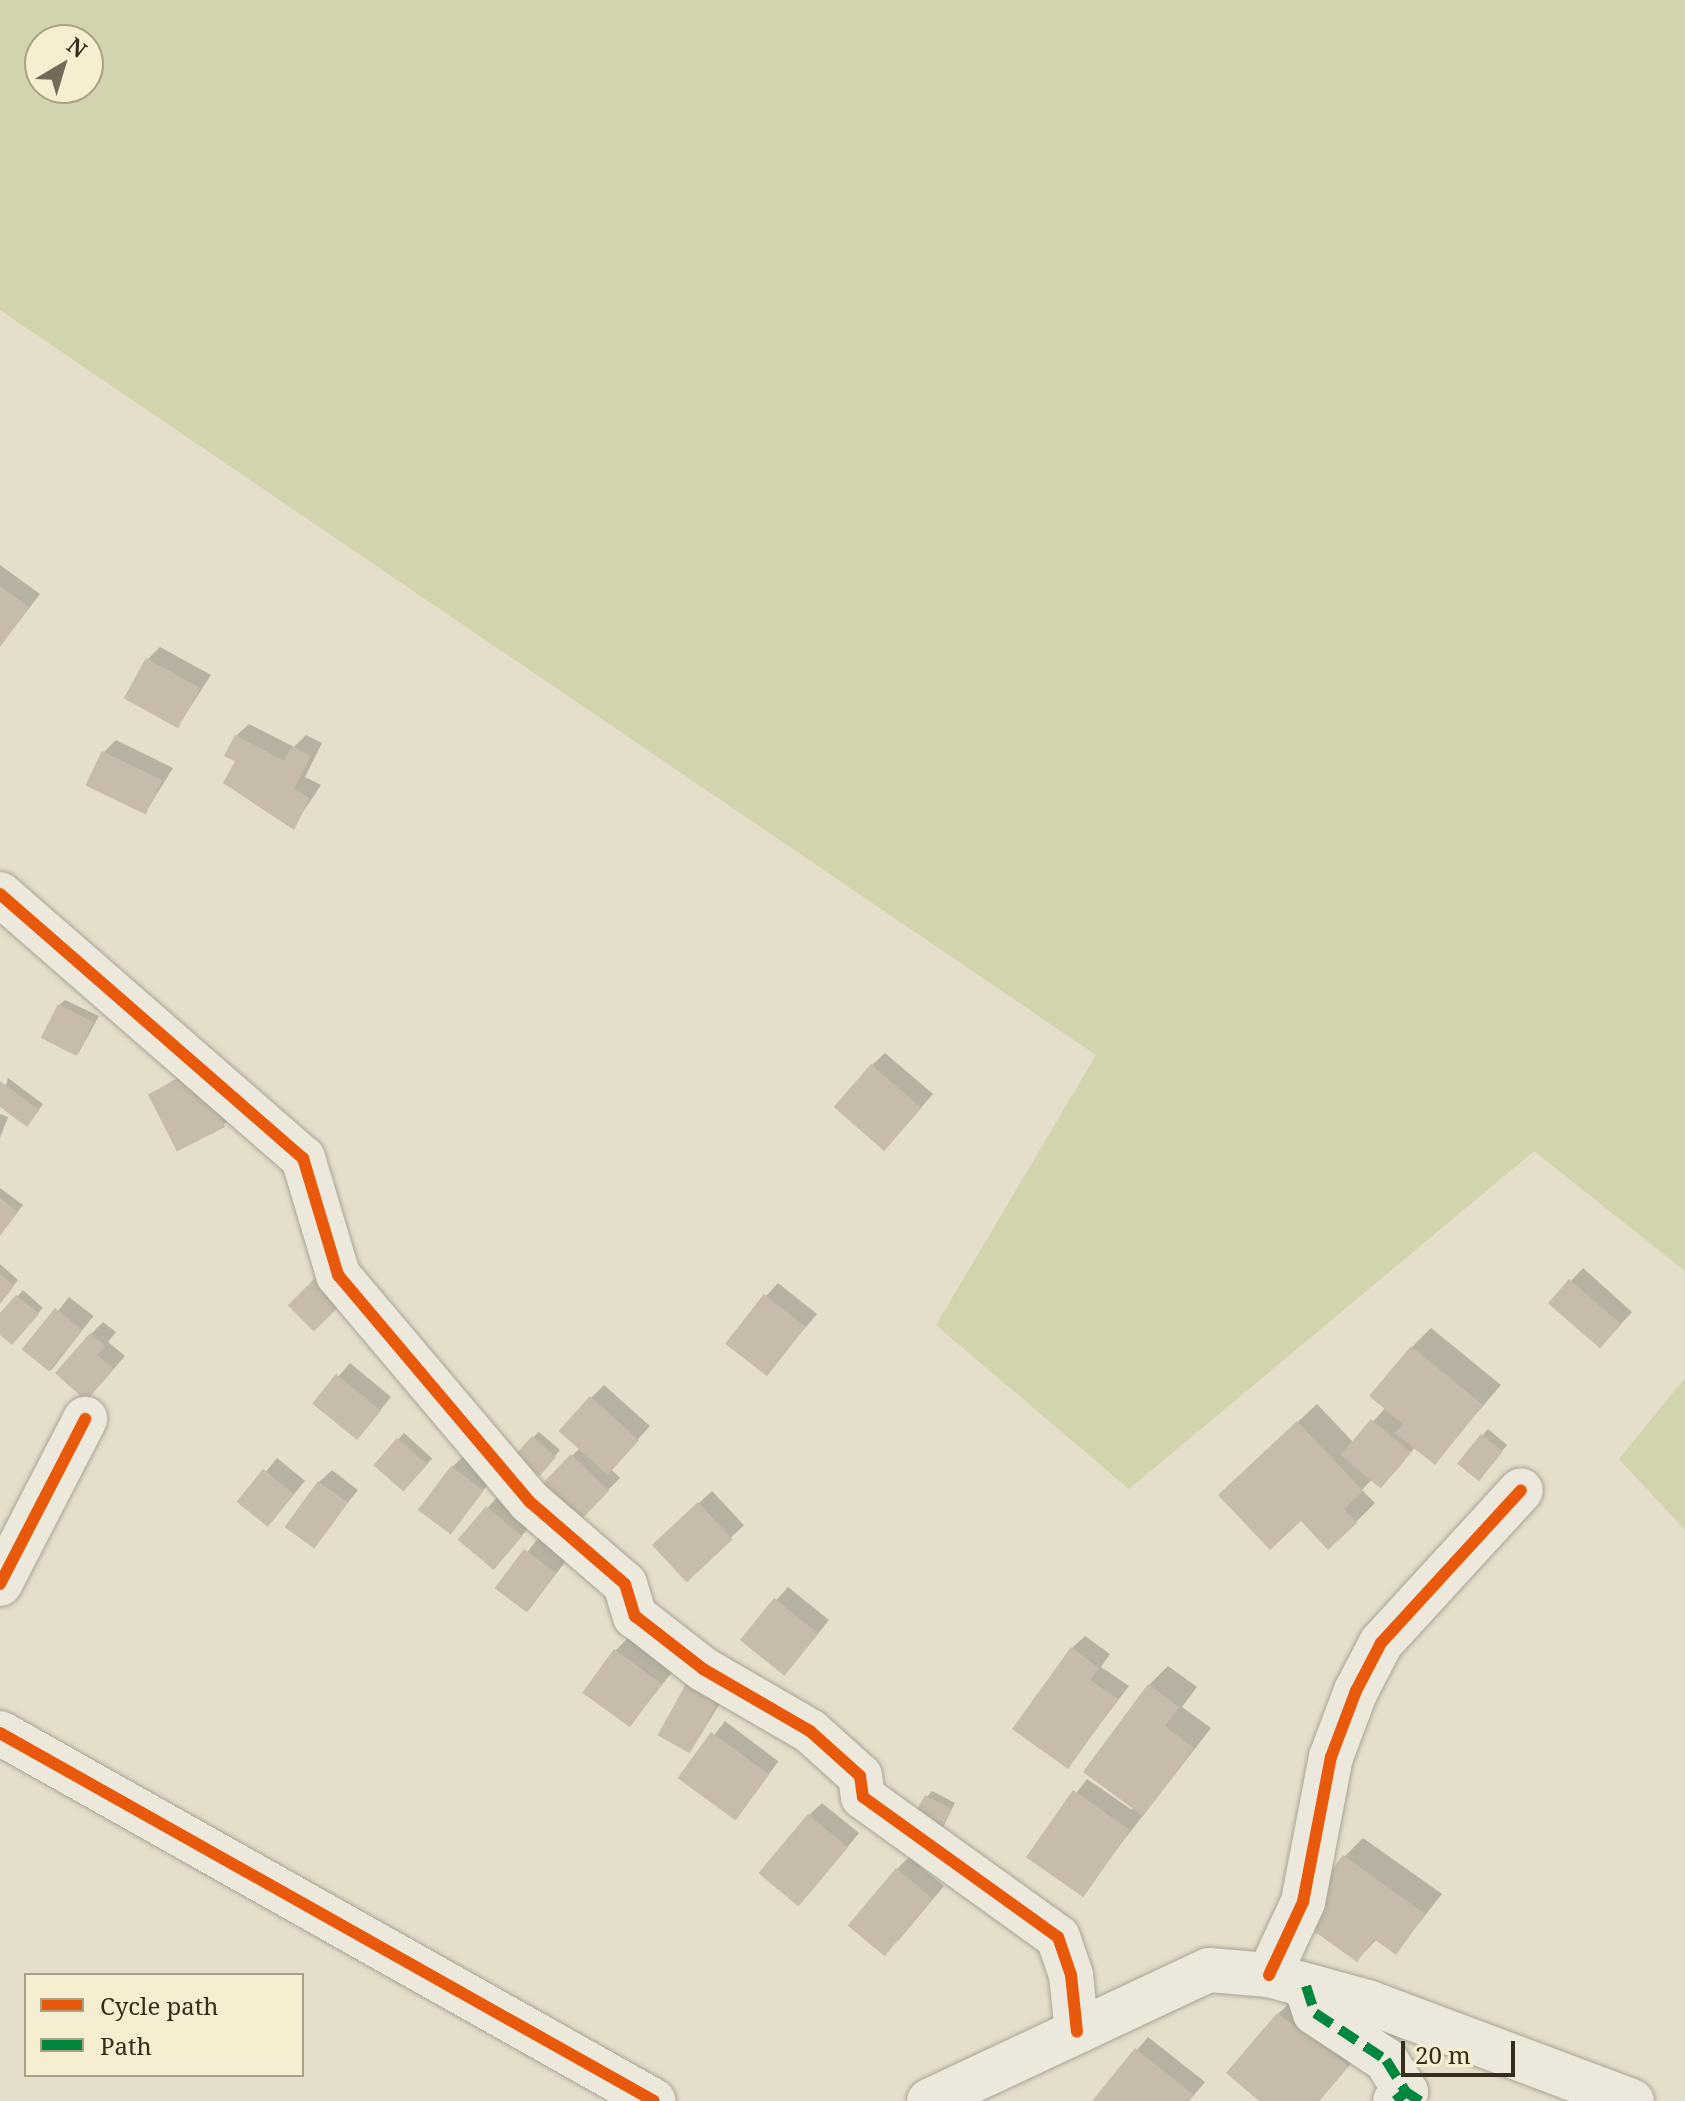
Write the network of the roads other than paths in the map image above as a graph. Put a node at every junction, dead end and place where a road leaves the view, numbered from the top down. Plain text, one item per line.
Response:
1 (0, 894) edge
2 (85, 1419) dead end
3 (1521, 1490) dead end
4 (0, 1584) edge
5 (0, 1733) edge
6 (1288, 1980) junction
7 (1077, 2032) junction
8 (1407, 2098) edge
9 (654, 2101) edge
10 (929, 2101) edge
11 (1632, 2101) edge

1 - 7 street
2 - 4 street
3 - 6 street
5 - 9 street
6 - 7 street
6 - 8 street
6 - 11 street
7 - 10 street

